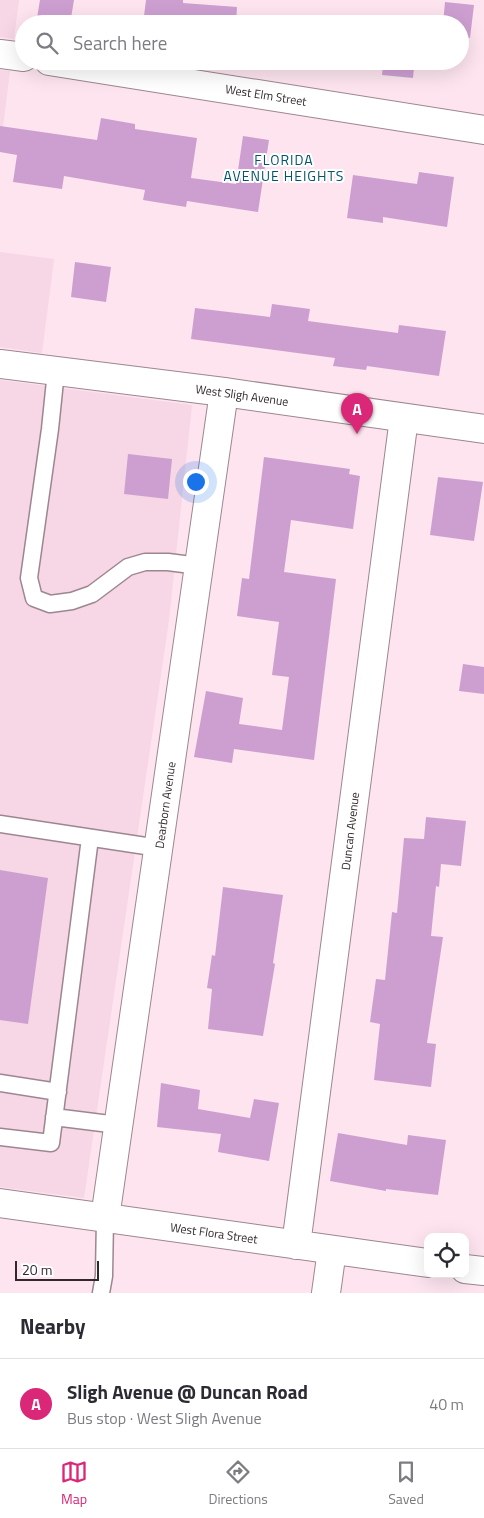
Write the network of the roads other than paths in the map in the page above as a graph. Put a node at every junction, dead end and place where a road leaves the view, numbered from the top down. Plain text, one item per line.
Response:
1 (0, 54) edge
2 (15, 56) edge
3 (106, 70) edge
4 (484, 130) edge
5 (0, 364) edge
6 (56, 371) junction
7 (224, 392) junction
8 (404, 418) junction
9 (484, 429) edge
10 (199, 566) junction
11 (0, 824) edge
12 (90, 838) junction
13 (159, 848) junction
14 (0, 1083) edge
15 (58, 1092) junction
16 (54, 1117) junction
17 (118, 1125) junction
18 (0, 1137) edge
19 (0, 1203) edge
20 (105, 1218) junction
21 (296, 1244) junction
22 (332, 1250) junction
23 (424, 1262) edge
24 (469, 1269) edge
25 (484, 1271) edge
26 (101, 1293) edge
27 (326, 1293) edge

1 - 2 street
3 - 4 street, West Elm Street
5 - 6 street, West Sligh Avenue
6 - 7 street, West Sligh Avenue
6 - 10 lane
7 - 8 street, West Sligh Avenue
7 - 10 street, Dearborn Avenue
8 - 9 street, West Sligh Avenue
8 - 21 street, Duncan Avenue
10 - 13 street, Dearborn Avenue
11 - 12 lane
12 - 13 lane
12 - 15 lane
13 - 17 street, Dearborn Avenue
14 - 15 lane
15 - 16 lane
16 - 17 lane
16 - 18 lane
17 - 20 street, Dearborn Avenue
19 - 20 street, West Flora Street
20 - 21 street, West Flora Street
20 - 26 lane
21 - 22 street, West Flora Street
22 - 23 street, West Flora Street
22 - 27 street
24 - 25 street

